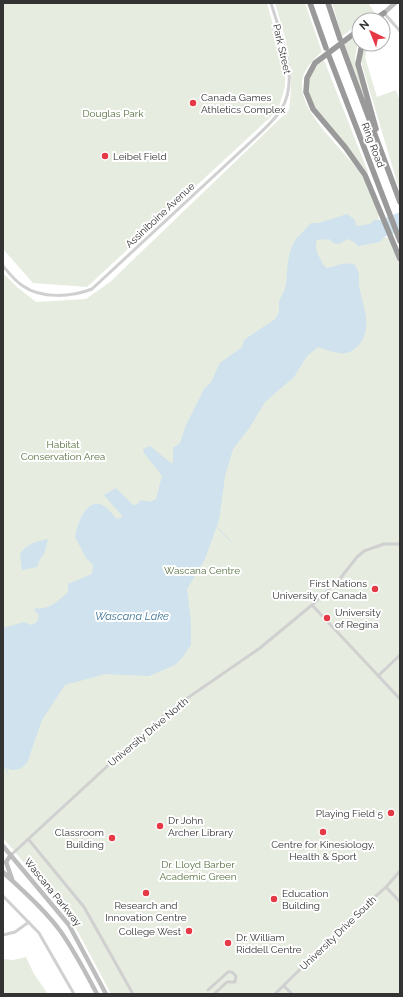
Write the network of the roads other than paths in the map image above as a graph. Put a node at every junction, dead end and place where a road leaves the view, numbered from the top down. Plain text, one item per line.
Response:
1 (271, 3) edge
2 (310, 3) edge
3 (328, 3) edge
4 (395, 3) edge
5 (385, 12) edge
6 (391, 21) edge
7 (400, 31) edge
8 (351, 36) edge
9 (340, 39) dead end
10 (342, 46) dead end
11 (326, 48) dead end
12 (360, 52) edge
13 (329, 56) dead end
14 (276, 117) joint
15 (389, 172) junction
16 (400, 202) edge
17 (399, 239) edge
18 (400, 259) edge
19 (3, 266) edge
20 (400, 544) edge
21 (312, 605) junction
22 (400, 656) edge
23 (378, 676) junction
24 (400, 699) edge
25 (29, 840) junction
26 (3, 846) edge
27 (10, 855) junction
28 (3, 856) edge
29 (400, 871) edge
30 (3, 872) edge
31 (13, 882) junction
32 (386, 887) junction
33 (3, 896) edge
34 (400, 902) edge
35 (29, 922) junction
36 (3, 935) edge
37 (284, 986) junction
38 (208, 990) dead end
39 (74, 994) edge
40 (97, 994) edge
41 (106, 994) edge
42 (133, 994) edge
43 (214, 994) edge
44 (275, 994) edge
45 (292, 994) edge

1 - 14 street, Park Street
2 - 11 highway
3 - 9 highway
4 - 5 main road
6 - 7 street
8 - 18 highway
10 - 15 highway, Ring Road
12 - 15 highway
13 - 17 highway, Ring Road
14 - 19 street, Assiniboine Avenue
15 - 16 highway, Ring Road
20 - 21 street, University Drive North
21 - 23 street
21 - 25 street, University Drive North
22 - 23 street
23 - 24 street
25 - 27 street, University Drive North
25 - 42 street
26 - 27 main road, Wascana Parkway
27 - 28 main road
27 - 31 main road
27 - 41 main road, Wascana Parkway
29 - 32 street, University Drive South
30 - 31 main road, Wascana Parkway
31 - 40 main road, Wascana Parkway
32 - 34 street
32 - 37 street, University Drive South
33 - 35 street
35 - 36 street
35 - 39 street
37 - 44 street, University Drive South
37 - 45 street
38 - 43 street

